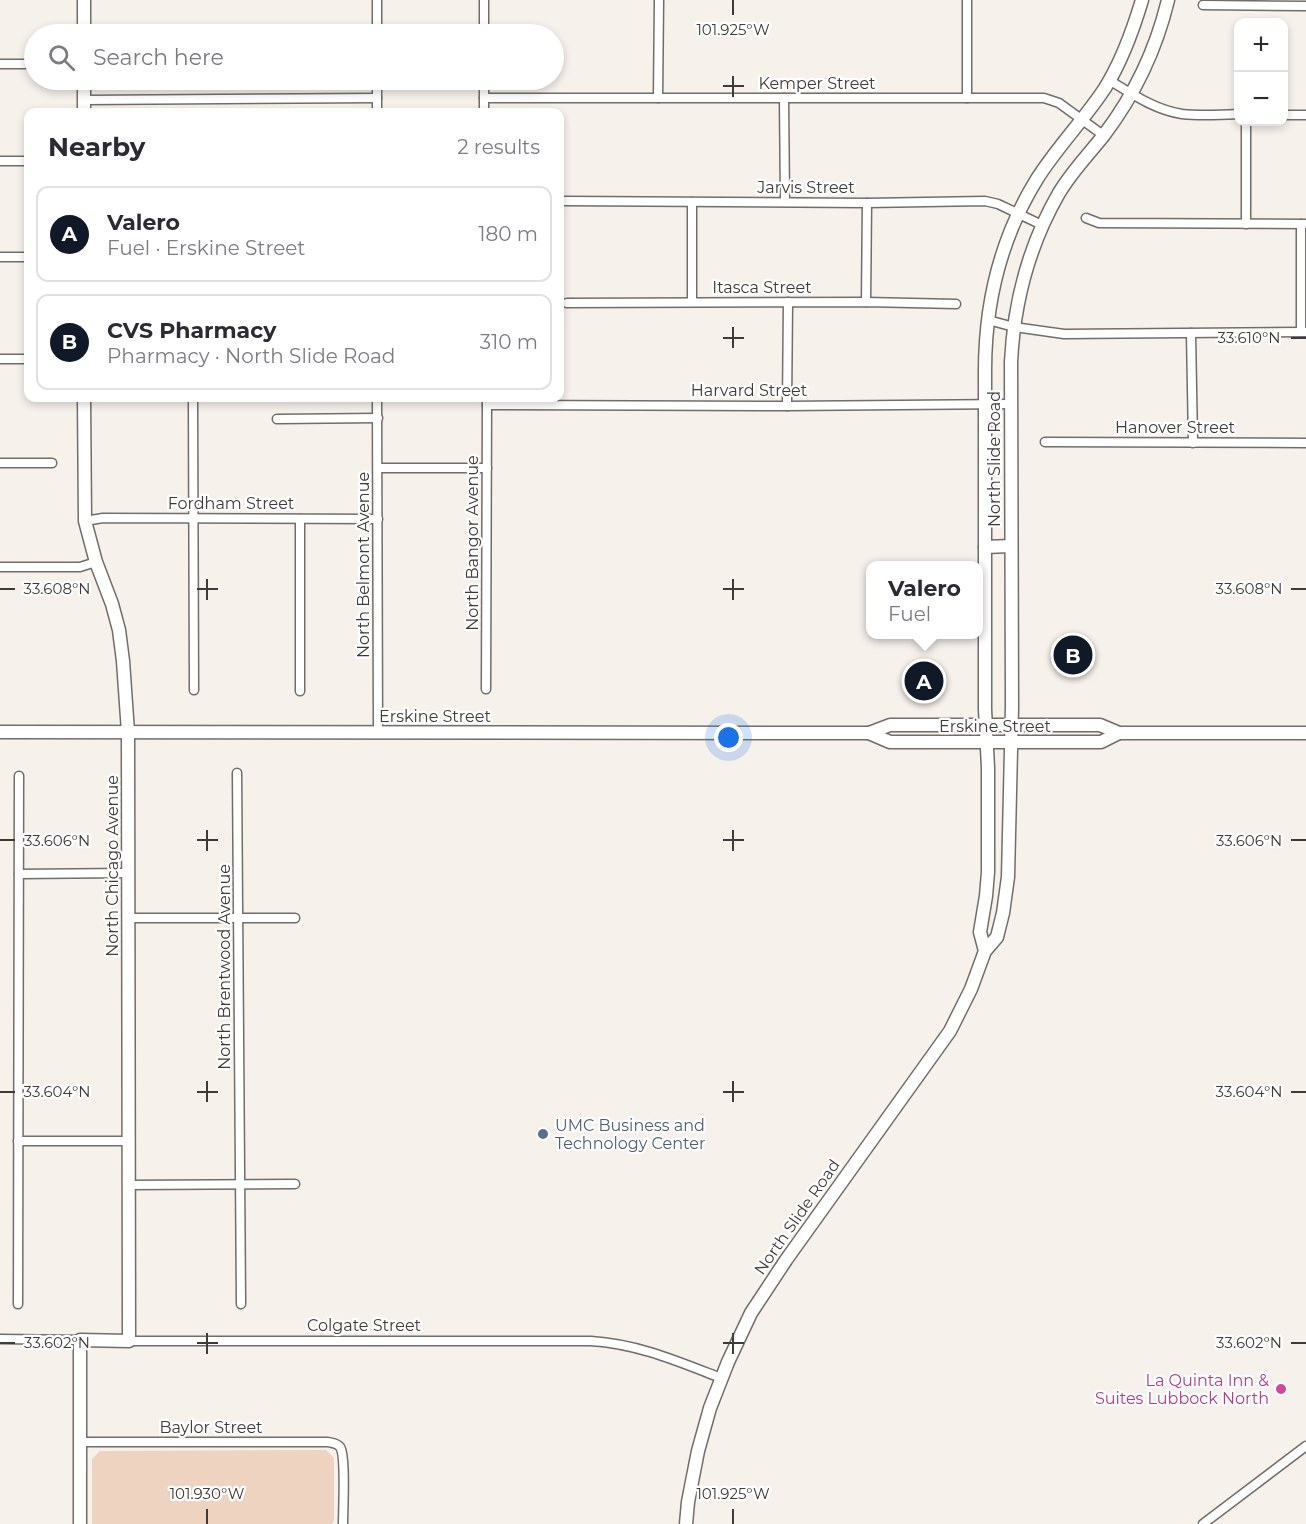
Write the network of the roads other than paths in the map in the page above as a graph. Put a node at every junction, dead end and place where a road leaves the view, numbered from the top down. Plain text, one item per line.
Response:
1 (84, 0) edge
2 (377, 0) edge
3 (484, 0) edge
4 (659, 0) edge
5 (967, 0) edge
6 (1142, 0) edge
7 (1168, 0) edge
8 (1203, 5) dead end
9 (1306, 6) edge
10 (84, 24) edge
11 (377, 24) edge
12 (484, 24) edge
13 (0, 64) edge
14 (24, 64) edge
15 (1109, 80) junction
16 (84, 90) edge
17 (377, 90) edge
18 (484, 90) edge
19 (1132, 94) junction
20 (377, 98) junction
21 (484, 98) junction
22 (658, 98) junction
23 (784, 98) junction
24 (967, 98) junction
25 (84, 106) edge
26 (377, 108) edge
27 (484, 108) edge
28 (1234, 114) edge
29 (1288, 115) edge
30 (1306, 115) edge
31 (1082, 120) junction
32 (1246, 126) edge
33 (1103, 135) junction
34 (0, 161) edge
35 (24, 161) edge
36 (565, 201) dead end
37 (692, 202) junction
38 (784, 202) junction
39 (867, 203) junction
40 (1019, 214) junction
41 (1086, 218) dead end
42 (1246, 224) junction
43 (1304, 224) edge
44 (1042, 225) junction
45 (0, 257) edge
46 (24, 257) edge
47 (692, 302) junction
48 (788, 302) junction
49 (866, 302) junction
50 (567, 303) dead end
51 (956, 304) dead end
52 (988, 320) junction
53 (1014, 327) junction
54 (1304, 332) edge
55 (1191, 333) junction
56 (0, 359) edge
57 (24, 359) edge
58 (84, 402) edge
59 (193, 402) edge
60 (377, 402) edge
61 (487, 402) edge
62 (547, 402) edge
63 (985, 404) junction
64 (1011, 404) junction
65 (787, 406) junction
66 (277, 418) dead end
67 (378, 418) junction
68 (1045, 442) dead end
69 (1193, 442) junction
70 (1306, 443) edge
71 (0, 463) edge
72 (52, 463) dead end
73 (378, 468) junction
74 (487, 468) junction
75 (193, 519) junction
76 (300, 519) junction
77 (378, 519) junction
78 (85, 521) junction
79 (1011, 546) junction
80 (985, 547) junction
81 (96, 562) junction
82 (0, 567) edge
83 (486, 689) dead end
84 (194, 690) dead end
85 (300, 691) dead end
86 (986, 725) junction
87 (1011, 725) junction
88 (0, 732) edge
89 (128, 732) junction
90 (378, 732) junction
91 (869, 733) junction
92 (1119, 733) junction
93 (1306, 733) edge
94 (986, 742) junction
95 (1011, 742) junction
96 (237, 773) dead end
97 (19, 776) dead end
98 (128, 873) junction
99 (19, 874) junction
100 (129, 918) junction
101 (239, 918) junction
102 (295, 918) dead end
103 (985, 951) junction
104 (18, 1141) junction
105 (129, 1141) junction
106 (241, 1184) junction
107 (295, 1184) dead end
108 (129, 1185) junction
109 (18, 1304) dead end
110 (241, 1304) dead end
111 (0, 1339) edge
112 (80, 1340) junction
113 (129, 1341) junction
114 (721, 1378) junction
115 (80, 1442) junction
116 (1306, 1446) edge
117 (80, 1524) edge
118 (343, 1524) edge
119 (686, 1524) edge
120 (1203, 1524) edge

1 - 10 main road
2 - 11 street
3 - 12 street
4 - 22 street
5 - 24 street
6 - 15 main road, North Slide Road
7 - 19 main road, North Slide Road
8 - 9 street
13 - 14 street
15 - 19 street
15 - 31 main road, North Slide Road
16 - 25 main road
17 - 20 street
18 - 21 street
19 - 28 street
19 - 33 main road, North Slide Road
20 - 25 street
20 - 26 street
21 - 22 street, Kemper Street
21 - 27 street
22 - 23 street, Kemper Street
23 - 24 street, Kemper Street
23 - 38 street
24 - 31 street, Kemper Street
29 - 30 street
31 - 33 street, Kemper Street
31 - 40 main road, North Slide Road
32 - 42 street
33 - 44 main road, North Slide Road
34 - 35 street
36 - 37 street, Jarvis Street
37 - 38 street, Jarvis Street
37 - 47 street
38 - 39 street, Jarvis Street
39 - 40 street, Jarvis Street
39 - 49 street
40 - 44 street, Jarvis Street
40 - 52 main road, North Slide Road
41 - 42 street
42 - 43 street
43 - 54 street
44 - 53 main road, North Slide Road
45 - 46 street
47 - 48 street, Itasca Street
47 - 50 street, Itasca Street
48 - 49 street, Itasca Street
48 - 65 street
49 - 51 street, Itasca Street
52 - 53 street
52 - 63 main road, North Slide Road
53 - 55 street
53 - 64 main road, North Slide Road
54 - 55 street
55 - 69 street
56 - 57 street
58 - 78 main road, North Chicago Avenue
59 - 75 street
60 - 67 street, North Belmont Avenue
61 - 74 street, North Bangor Avenue
62 - 65 street, Harvard Street
63 - 64 street, Harvard Street
63 - 65 street, Harvard Street
63 - 80 main road, North Slide Road
64 - 79 main road, North Slide Road
66 - 67 street
67 - 73 street, North Belmont Avenue
68 - 69 street, Hanover Street
69 - 70 street, Hanover Street
71 - 72 street
73 - 74 street
73 - 77 street, North Belmont Avenue
74 - 83 street, North Bangor Avenue
75 - 76 street, Fordham Street
75 - 78 street, Fordham Street
75 - 84 street
76 - 77 street, Fordham Street
76 - 85 street
77 - 90 street, North Belmont Avenue
78 - 81 main road, North Chicago Avenue
79 - 80 main road
79 - 87 main road, North Slide Road
80 - 86 main road, North Slide Road
81 - 82 street
81 - 89 main road, North Chicago Avenue
86 - 87 main road, Erskine Street
86 - 91 main road, Erskine Street
86 - 94 main road, North Slide Road
87 - 92 main road, Erskine Street
87 - 95 main road, North Slide Road
88 - 89 main road, Erskine Street
89 - 90 main road, Erskine Street
89 - 98 main road, North Chicago Avenue
90 - 91 main road, Erskine Street
91 - 94 main road, Erskine Street
92 - 93 main road, Erskine Street
92 - 95 main road, Erskine Street
94 - 95 main road, Erskine Street
94 - 103 main road, North Slide Road
95 - 103 main road, North Slide Road
96 - 101 street, North Brentwood Avenue
97 - 99 street
98 - 99 street
98 - 100 main road, North Chicago Avenue
99 - 104 street
100 - 101 street
100 - 105 main road, North Chicago Avenue
101 - 102 street
101 - 106 street, North Brentwood Avenue
103 - 114 main road, North Slide Road
104 - 105 street
104 - 109 street
105 - 108 main road, North Chicago Avenue
106 - 107 street
106 - 108 street
106 - 110 street, North Brentwood Avenue
108 - 113 main road, North Chicago Avenue
111 - 112 street, Colgate Street
112 - 113 main road, Colgate Street
112 - 115 main road
113 - 114 street, Colgate Street
114 - 119 main road, North Slide Road
115 - 117 main road
115 - 118 street, Baylor Street
116 - 120 street

